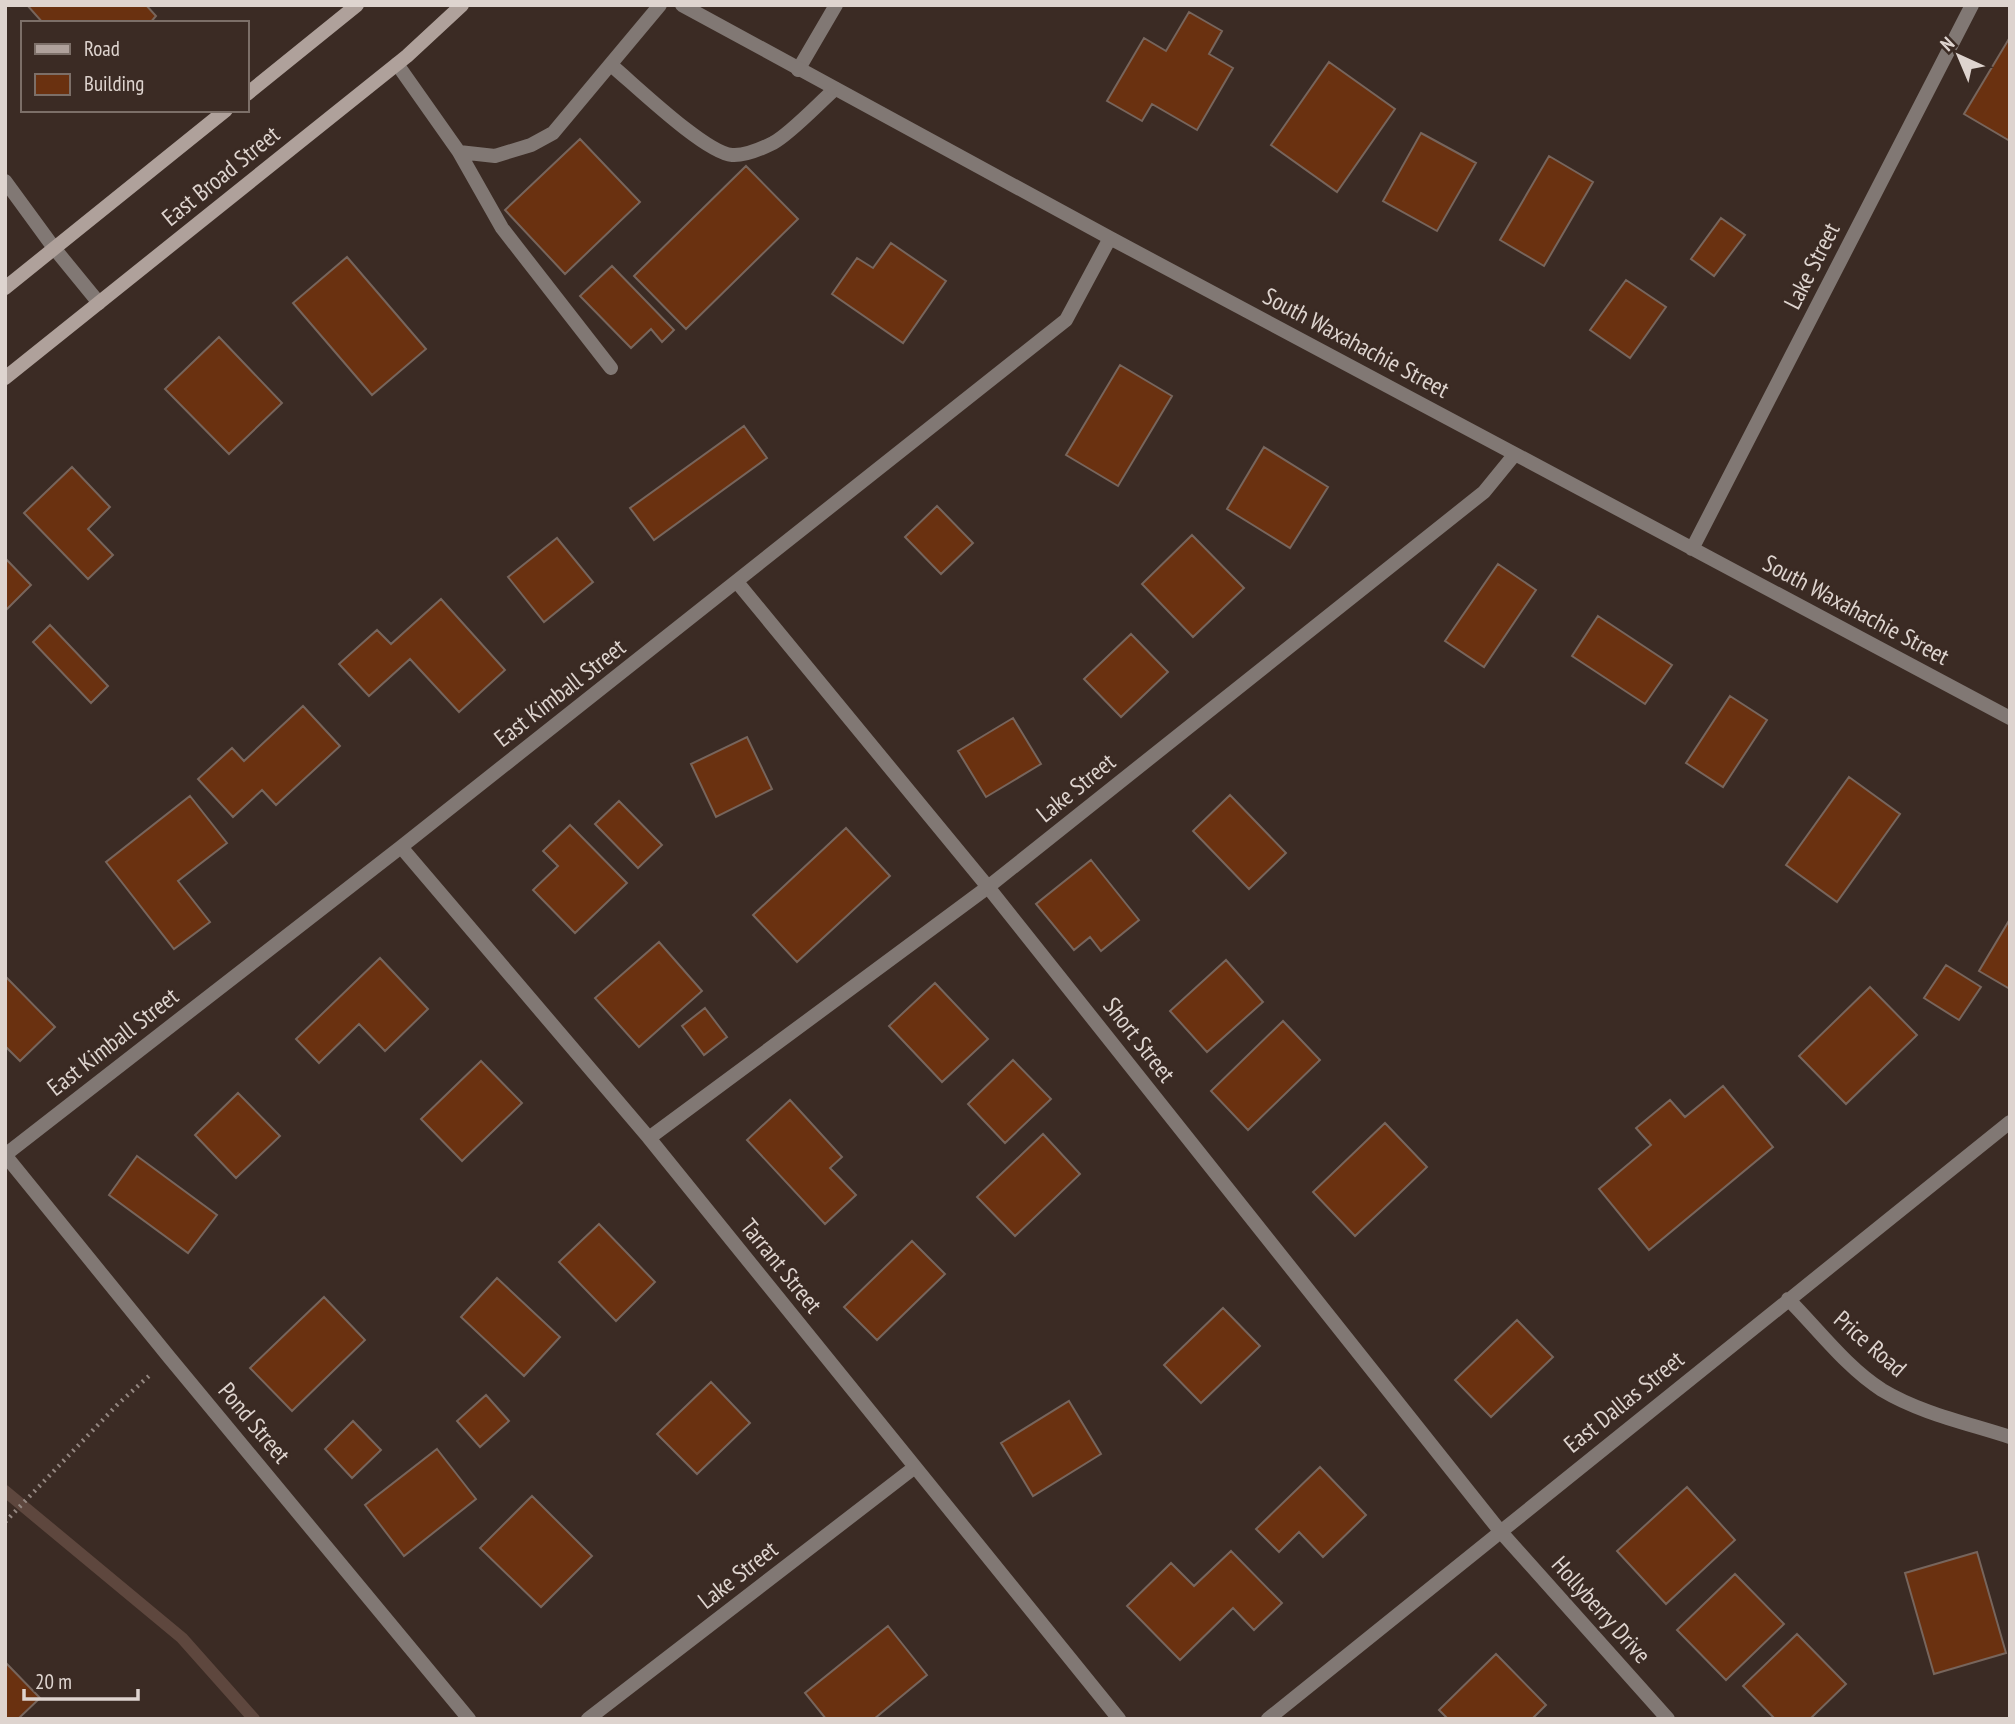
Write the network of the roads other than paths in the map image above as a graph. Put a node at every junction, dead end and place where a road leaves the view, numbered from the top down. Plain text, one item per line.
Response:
1 (356, 5) edge
2 (462, 5) edge
3 (660, 5) edge
4 (682, 5) edge
5 (836, 5) edge
6 (1972, 5) edge
7 (397, 64) junction
8 (611, 65) junction
9 (799, 69) junction
10 (835, 89) junction
11 (248, 93) edge
12 (224, 112) edge
13 (459, 152) junction
14 (5, 181) edge
15 (1110, 238) junction
16 (54, 248) junction
17 (5, 288) edge
18 (99, 303) junction
19 (611, 368) dead end
20 (5, 378) edge
21 (1516, 454) junction
22 (1692, 549) junction
23 (737, 582) junction
24 (2010, 718) edge
25 (401, 847) junction
26 (988, 887) junction
27 (2010, 1122) edge
28 (649, 1138) junction
29 (5, 1155) edge
30 (1788, 1299) junction
31 (2010, 1437) edge
32 (915, 1467) junction
33 (1500, 1531) junction
34 (469, 1719) edge
35 (588, 1719) edge
36 (1119, 1719) edge
37 (1268, 1719) edge
38 (1668, 1719) edge

1 - 11 main road, East Broad Street
2 - 7 main road, East Broad Street
3 - 8 street
4 - 9 street, South Waxahachie Street
5 - 9 street
6 - 22 street, Lake Street
7 - 13 street
7 - 18 main road, East Broad Street
8 - 10 street
8 - 13 street
9 - 10 street, South Waxahachie Street
10 - 15 street, South Waxahachie Street
12 - 16 main road, East Broad Street
13 - 19 street
14 - 16 street
15 - 21 street, South Waxahachie Street
15 - 23 street, East Kimball Street
16 - 17 main road, East Broad Street
16 - 18 street
18 - 20 main road, East Broad Street
21 - 22 street, South Waxahachie Street
21 - 26 street, Lake Street
22 - 24 street, South Waxahachie Street
23 - 25 street, East Kimball Street
23 - 26 street, Short Street
25 - 28 street, Tarrant Street
25 - 29 street, East Kimball Street
26 - 28 street, Lake Street
26 - 33 street, Short Street
27 - 30 street, East Dallas Street
28 - 32 street, Tarrant Street
29 - 34 street, Pond Street
30 - 31 street, Price Road
30 - 33 street, East Dallas Street
32 - 35 street, Lake Street
32 - 36 street, Tarrant Street
33 - 37 street, East Dallas Street
33 - 38 street, Hollyberry Drive

